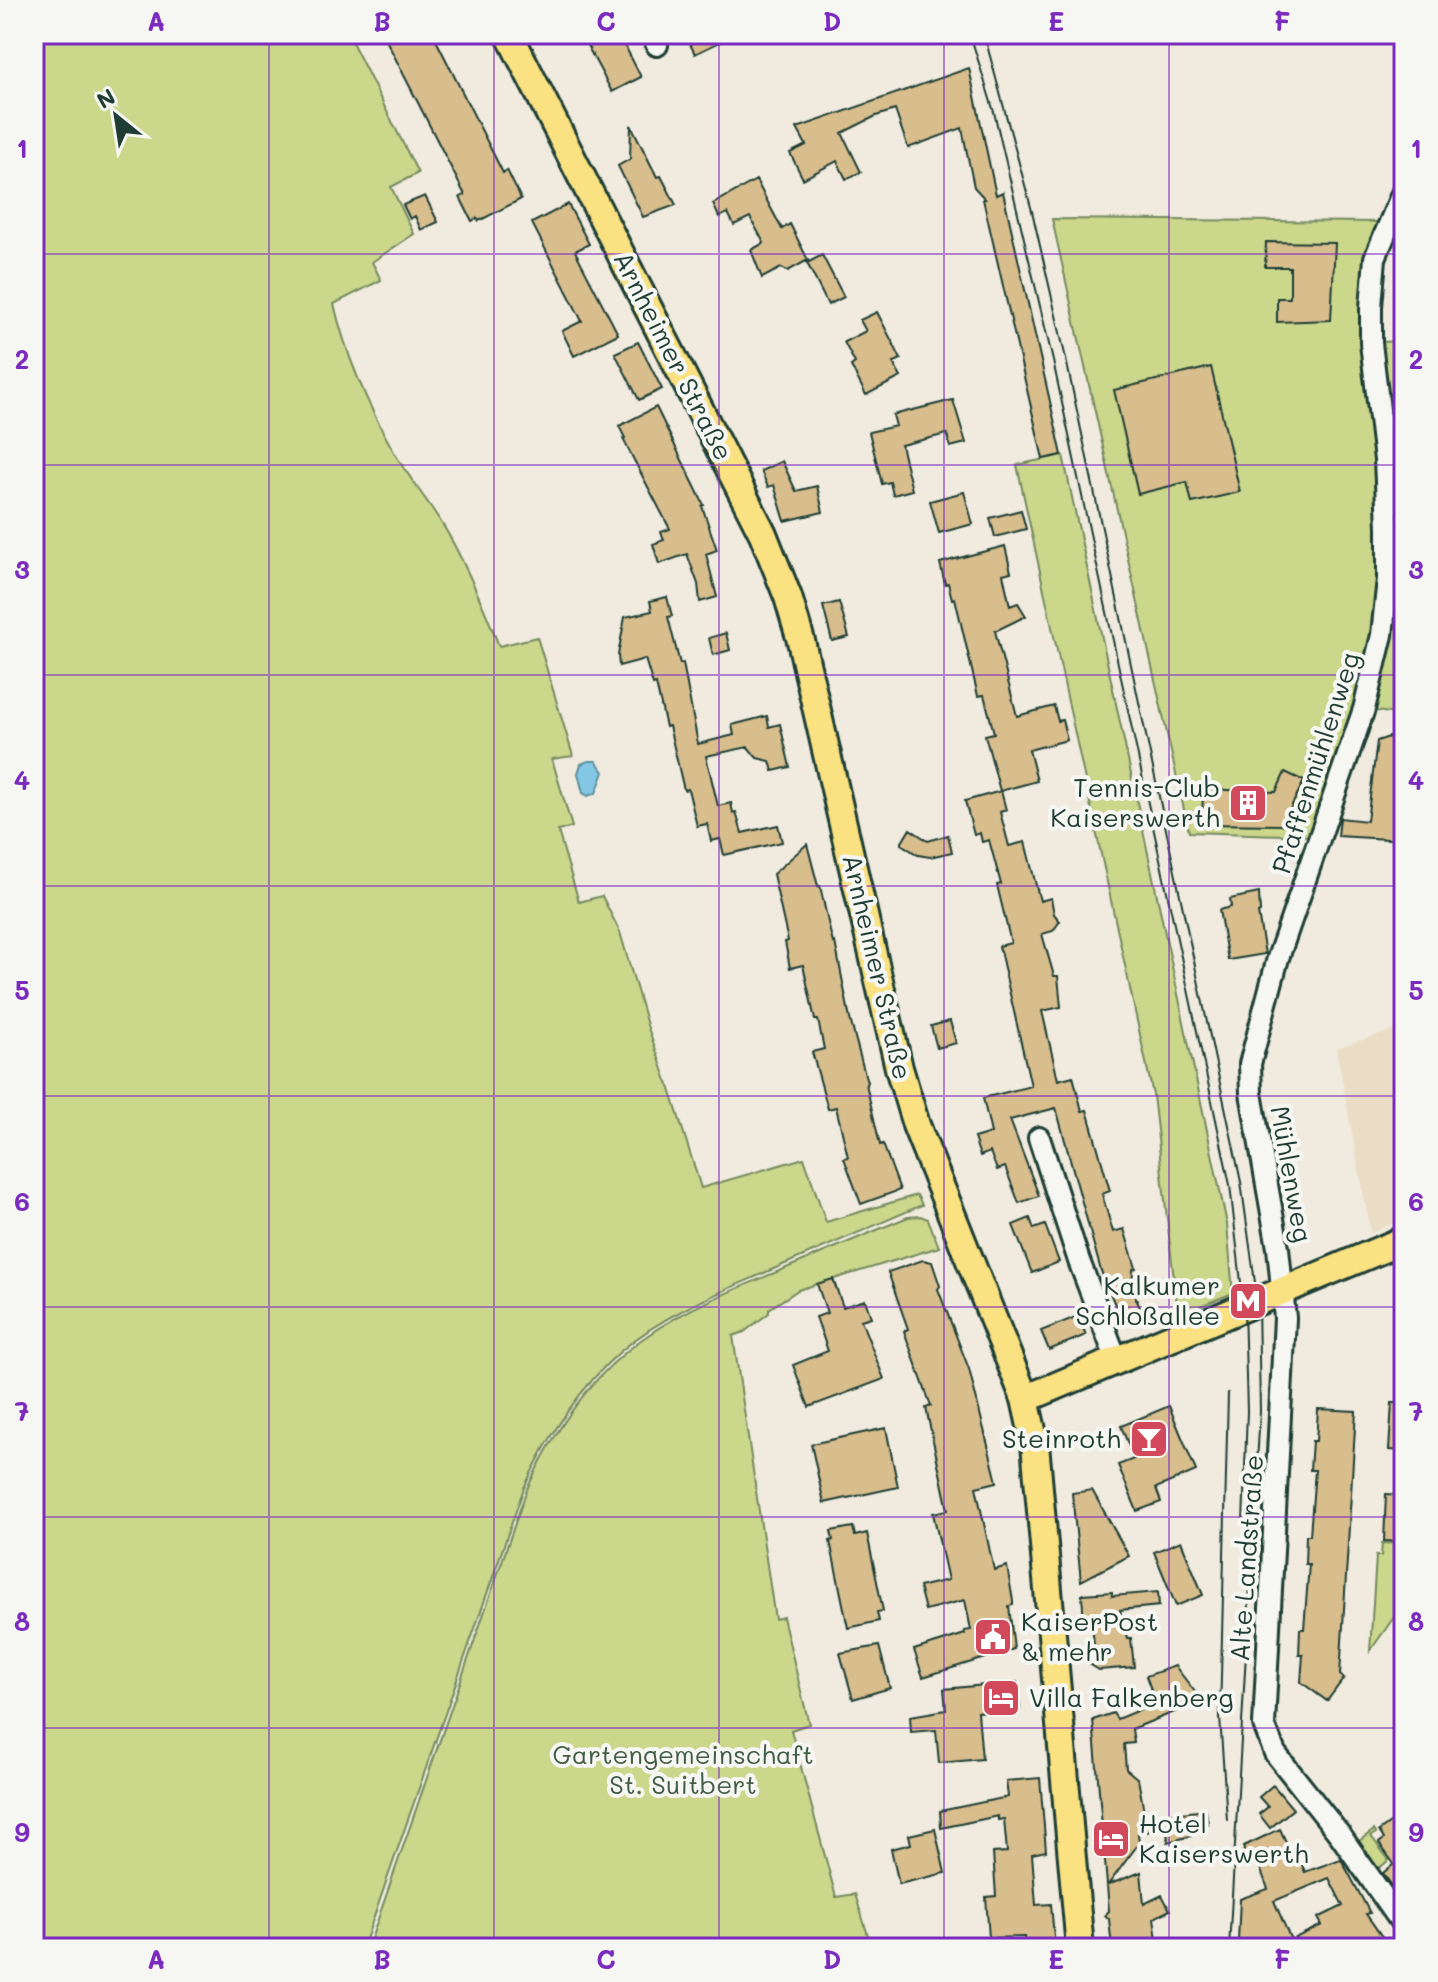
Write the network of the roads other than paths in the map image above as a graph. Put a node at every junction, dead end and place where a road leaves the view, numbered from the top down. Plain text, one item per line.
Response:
1 (509, 34) edge
2 (1404, 189) edge
3 (1250, 1064) joint
4 (1039, 1138) dead end
5 (1404, 1240) edge
6 (1284, 1292) junction
7 (1117, 1361) junction
8 (1025, 1399) junction
9 (1404, 1926) edge
10 (1080, 1948) edge

1 - 8 main road, Arnheimer Straße
2 - 3 street, Pfaffenmühlenweg
3 - 6 street, Mühlenweg
4 - 7 street
5 - 6 main road
6 - 7 main road
6 - 9 street, Alte Landstraße
7 - 8 main road
8 - 10 main road, Arnheimer Straße

